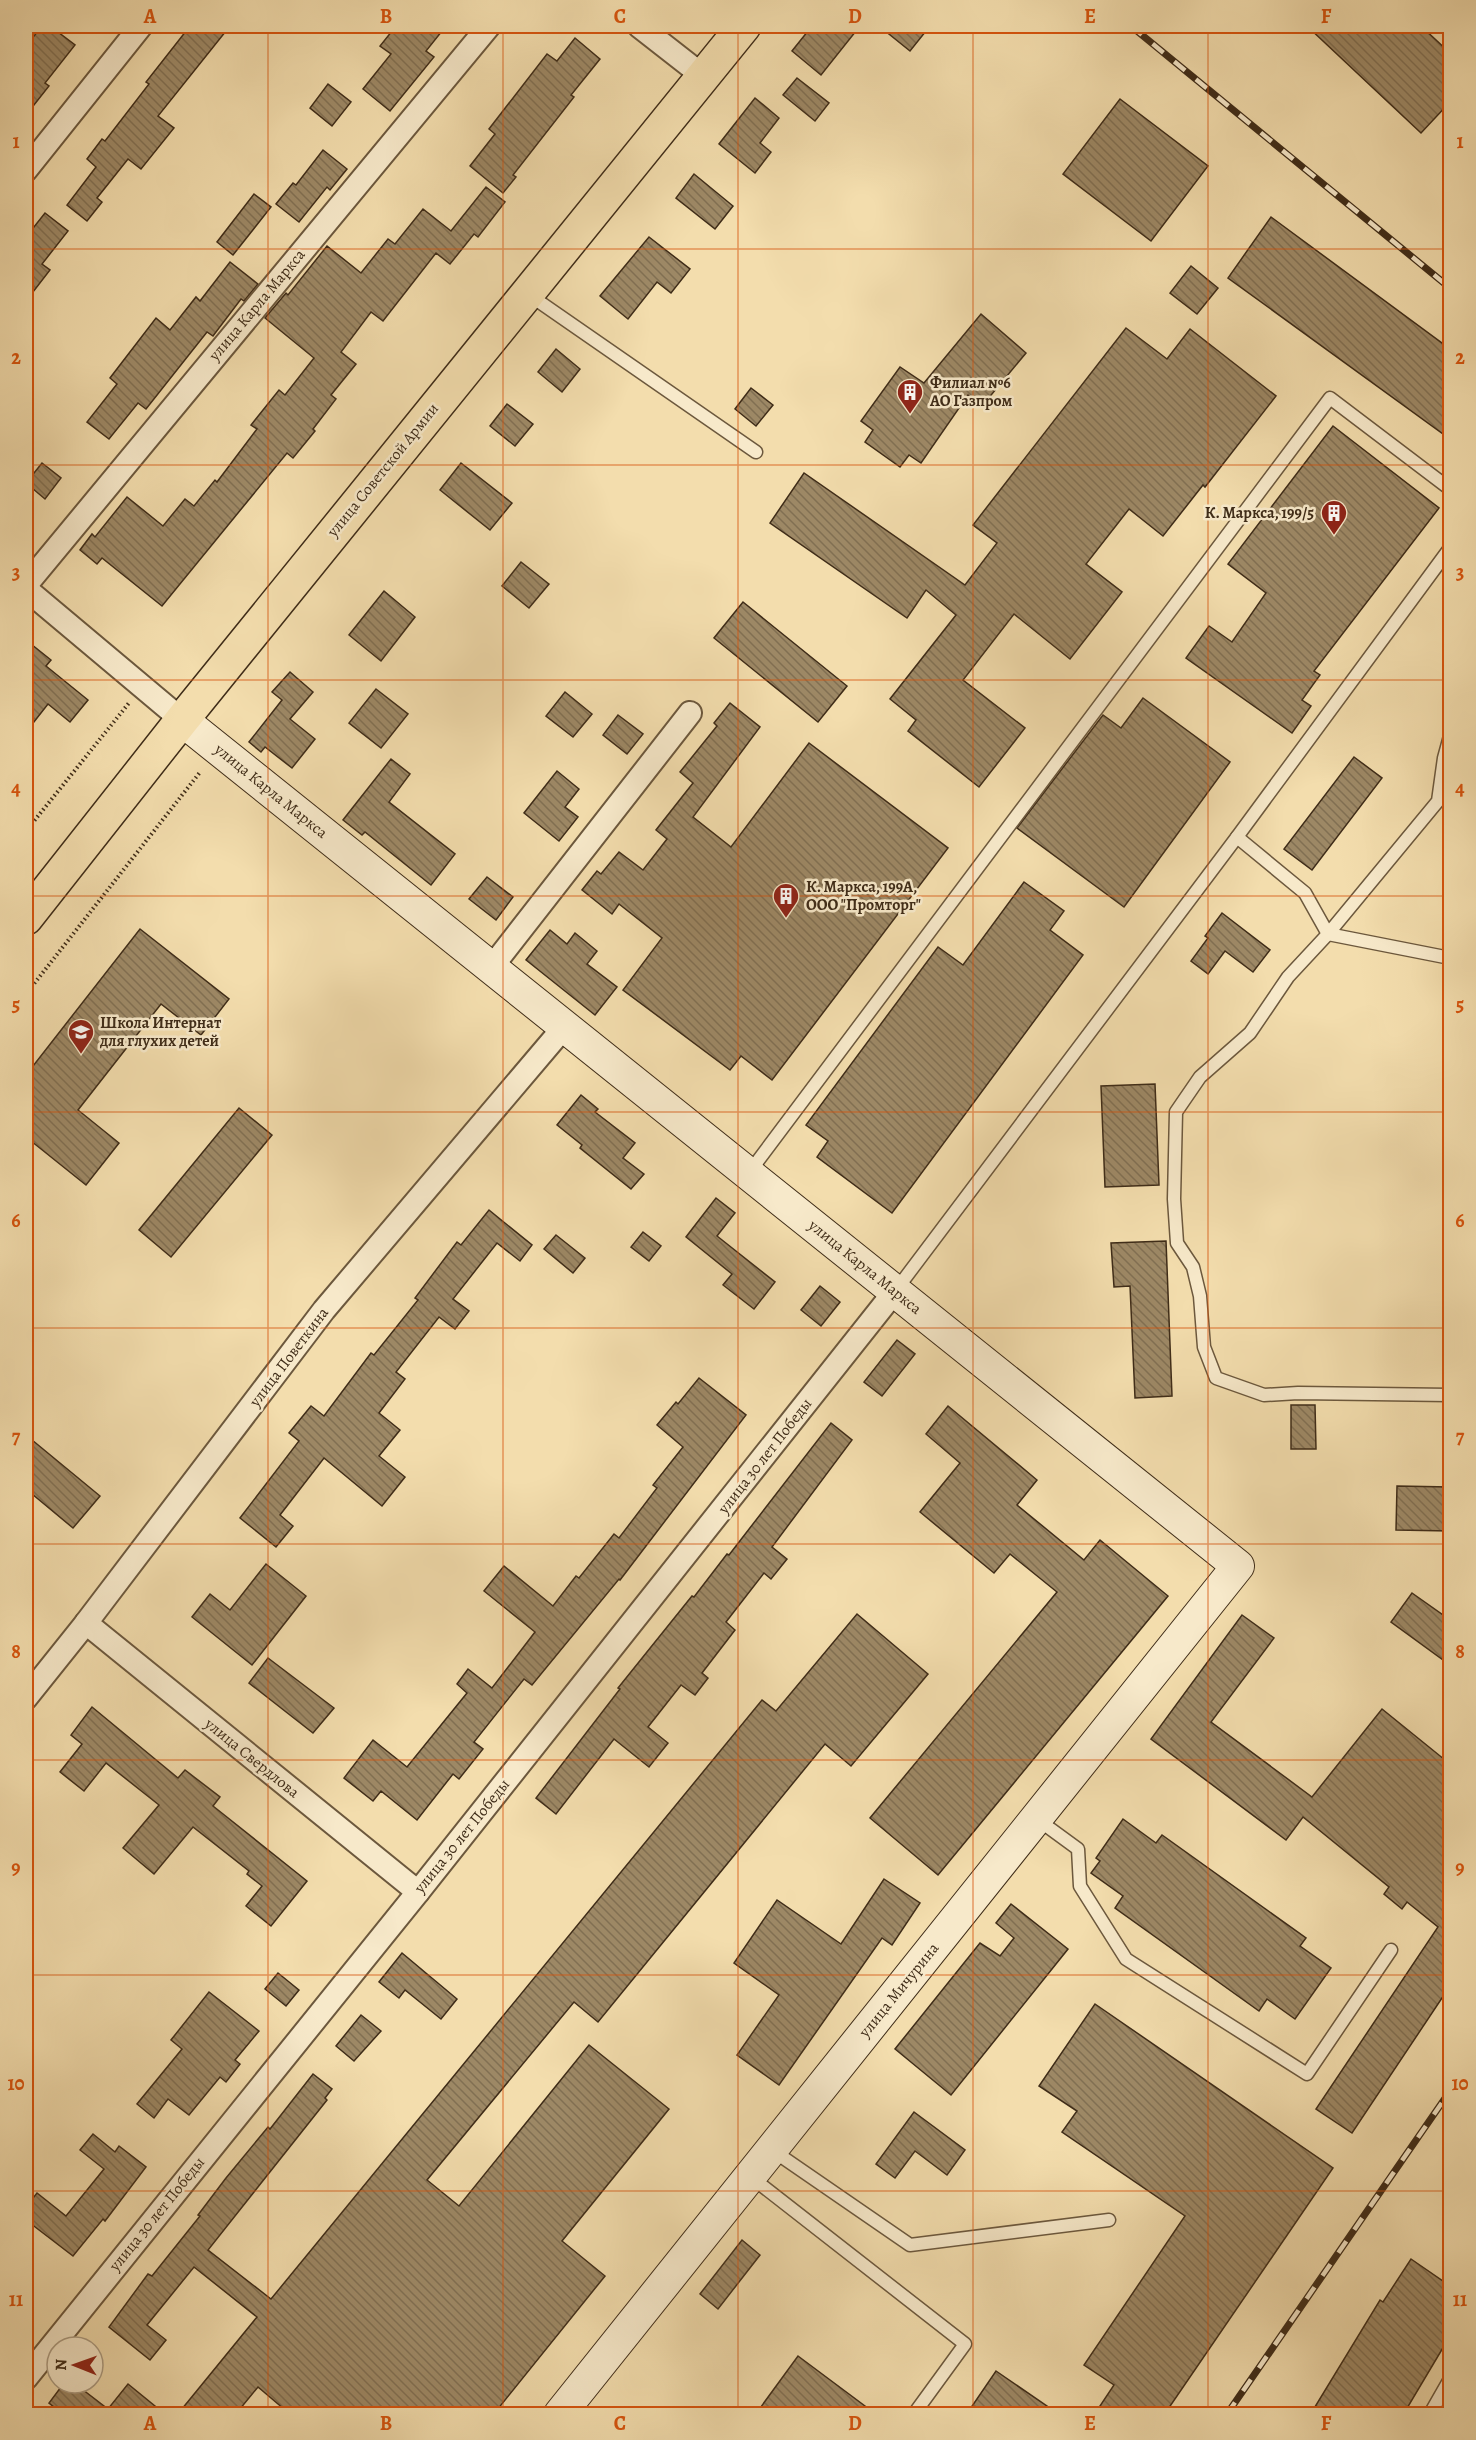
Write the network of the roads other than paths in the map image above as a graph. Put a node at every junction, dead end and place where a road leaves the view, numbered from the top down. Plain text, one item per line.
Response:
1 (141, 26) edge
2 (489, 26) edge
3 (639, 26) edge
4 (744, 26) edge
5 (703, 76) junction
6 (26, 170) edge
7 (526, 293) junction
8 (756, 452) dead end
9 (1450, 489) edge
10 (1450, 548) edge
11 (26, 587) edge
12 (690, 713) dead end
13 (182, 720) junction
14 (1450, 736) edge
15 (1237, 837) junction
16 (26, 918) edge
17 (1328, 934) junction
18 (1450, 958) edge
19 (491, 968) junction
20 (565, 1026) junction
21 (748, 1174) junction
22 (895, 1291) junction
23 (1450, 1395) edge
24 (1238, 1566) joint
25 (86, 1623) junction
26 (26, 1698) edge
27 (1036, 1818) junction
28 (418, 1892) junction
29 (1391, 1950) dead end
30 (771, 2150) junction
31 (750, 2176) junction
32 (1109, 2220) dead end
33 (26, 2378) edge
34 (1450, 2379) edge
35 (560, 2415) edge
36 (914, 2415) edge
37 (1430, 2415) edge

1 - 6 street
2 - 11 street, улица Карла Маркса
3 - 5 street
4 - 5 main road, улица Советской Армии
5 - 7 main road, улица Советской Армии
7 - 8 lane
7 - 13 main road, улица Советской Армии
9 - 21 lane
10 - 15 lane
11 - 13 street, улица Карла Маркса
12 - 19 street
13 - 16 main road, улица Советской Армии
13 - 19 street, улица Карла Маркса
14 - 17 lane
15 - 17 lane
15 - 22 lane
17 - 18 lane
17 - 23 lane
19 - 20 street, улица Карла Маркса
20 - 21 street, улица Карла Маркса
20 - 25 street, улица Поветкина
21 - 22 street, улица Карла Маркса
22 - 24 street, улица Карла Маркса
22 - 28 street, улица 30 лет Победы
24 - 27 street, улица Мичурина
25 - 26 street, улица Поветкина
25 - 28 street, улица Свердлова
27 - 29 lane
27 - 30 street, улица Мичурина
28 - 33 street, улица 30 лет Победы
30 - 31 street, улица Мичурина
30 - 32 lane
31 - 35 street, улица Мичурина
31 - 36 lane
34 - 37 lane

